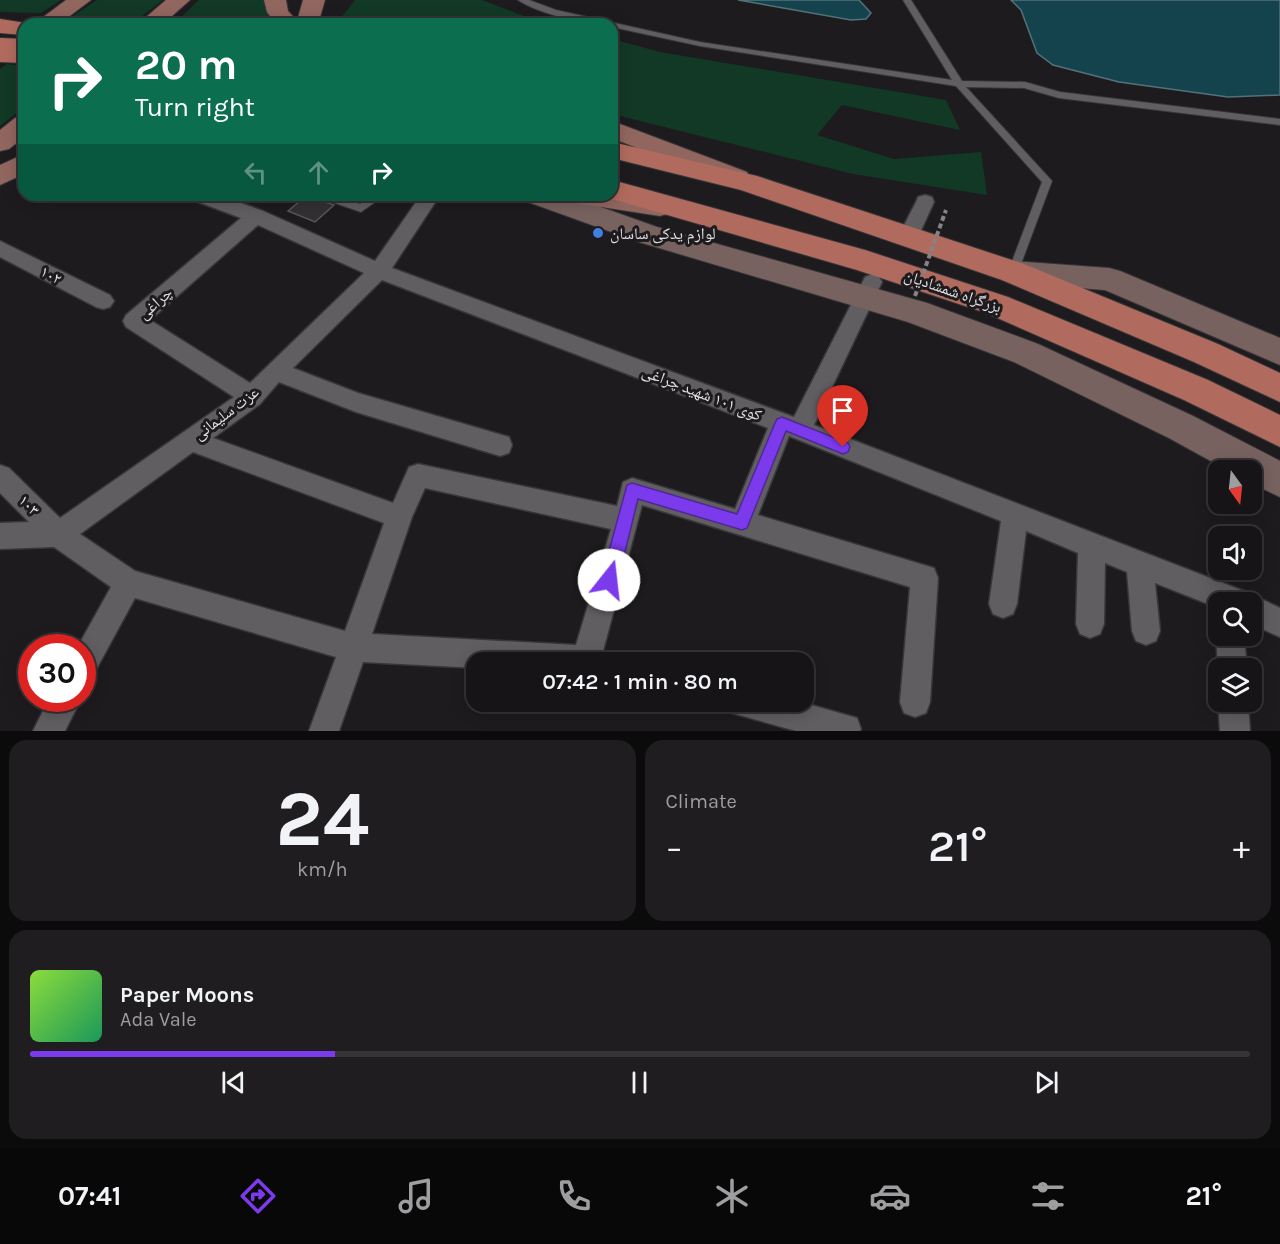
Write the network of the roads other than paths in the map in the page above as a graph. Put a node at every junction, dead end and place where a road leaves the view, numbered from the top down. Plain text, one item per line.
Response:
1 (80, 0) edge
2 (179, 0) edge
3 (275, 0) edge
4 (314, 0) edge
5 (522, 0) edge
6 (908, 0) edge
7 (54, 18) edge
8 (156, 18) edge
9 (283, 18) edge
10 (309, 18) edge
11 (582, 18) edge
12 (618, 26) edge
13 (18, 42) edge
14 (18, 51) edge
15 (0, 52) edge
16 (959, 84) junction
17 (1280, 122) edge
18 (18, 129) edge
19 (618, 131) edge
20 (0, 143) edge
21 (618, 151) edge
22 (18, 167) edge
23 (18, 177) edge
24 (0, 178) edge
25 (747, 182) junction
26 (618, 191) edge
27 (216, 201) edge
28 (339, 201) edge
29 (371, 201) edge
30 (427, 201) edge
31 (555, 201) edge
32 (618, 201) edge
33 (925, 202) dead end
34 (685, 211) junction
35 (256, 216) junction
36 (908, 237) junction
37 (683, 244) junction
38 (0, 248) edge
39 (379, 271) junction
40 (1013, 272) junction
41 (864, 283) junction
42 (103, 302) dead end
43 (1280, 352) edge
44 (275, 371) junction
45 (1280, 388) edge
46 (252, 397) junction
47 (791, 427) junction
48 (1280, 432) edge
49 (190, 440) junction
50 (500, 445) dead end
51 (0, 476) edge
52 (1280, 480) edge
53 (1015, 514) junction
54 (399, 517) junction
55 (627, 520) junction
56 (742, 522) junction
57 (58, 534) junction
58 (0, 536) edge
59 (1092, 544) junction
60 (1140, 564) junction
61 (128, 583) junction
62 (1210, 592) edge
63 (1003, 604) dead end
64 (1262, 615) edge
65 (1280, 623) edge
66 (1090, 624) dead end
67 (1146, 631) dead end
68 (96, 641) edge
69 (352, 647) junction
70 (594, 652) edge
71 (466, 654) edge
72 (915, 702) dead end
73 (59, 712) edge
74 (782, 712) edge
75 (1234, 712) edge
76 (851, 730) edge
77 (48, 731) edge
78 (324, 731) edge
79 (1235, 731) edge

1 - 7 main road
2 - 8 main road
3 - 9 main road
4 - 10 main road
5 - 11 lane
6 - 16 lane
12 - 16 lane
13 - 15 main road
14 - 15 highway, bridge
16 - 17 lane
16 - 40 lane
18 - 20 main road
19 - 25 main road
21 - 25 highway
22 - 24 main road
23 - 24 main road
25 - 36 highway
26 - 34 highway, بزرگراه شمشادیان
27 - 35 street, کوی ۱۰۱ شهید چراغی
28 - 29 lane
30 - 39 street, عزت سلیمانی
31 - 37 main road
32 - 34 main road
33 - 36 street
34 - 37 main road
34 - 41 highway, بزرگراه شمشادیان
35 - 39 street, کوی ۱۰۱ شهید چراغی
35 - 46 street, چراغی
36 - 40 highway
37 - 41 main road
38 - 42 street, ۱۰۲
39 - 44 street, عزت سلیمانی
39 - 47 street, کوی ۱۰۱ شهید چراغی
40 - 43 main road
40 - 45 highway
41 - 47 street
41 - 48 highway, بزرگراه شمشادیان
41 - 52 main road
44 - 46 street, عزت سلیمانی
44 - 50 street
46 - 49 street, عزت سلیمانی
47 - 53 street, کوی ۱۰۱ شهید چراغی
47 - 56 street
49 - 54 street
49 - 57 street, عزت سلیمانی
51 - 57 street, ۱۰۳
53 - 59 street, کوی ۱۰۱ شهید چراغی
53 - 63 street
54 - 55 street
54 - 69 street
55 - 56 street
55 - 70 street
56 - 72 street
57 - 58 street
57 - 61 street, ۱۰۳
59 - 60 street, کوی ۱۰۱ شهید چراغی
59 - 66 street
60 - 62 street, کوی ۱۰۱ شهید چراغی
60 - 67 street
61 - 68 street
61 - 69 street, ۱۰۳
64 - 65 street, کوی ۱۰۱ شهید چراغی
69 - 71 street, ۱۰۳
69 - 78 street
73 - 77 street
74 - 76 street
75 - 79 street

